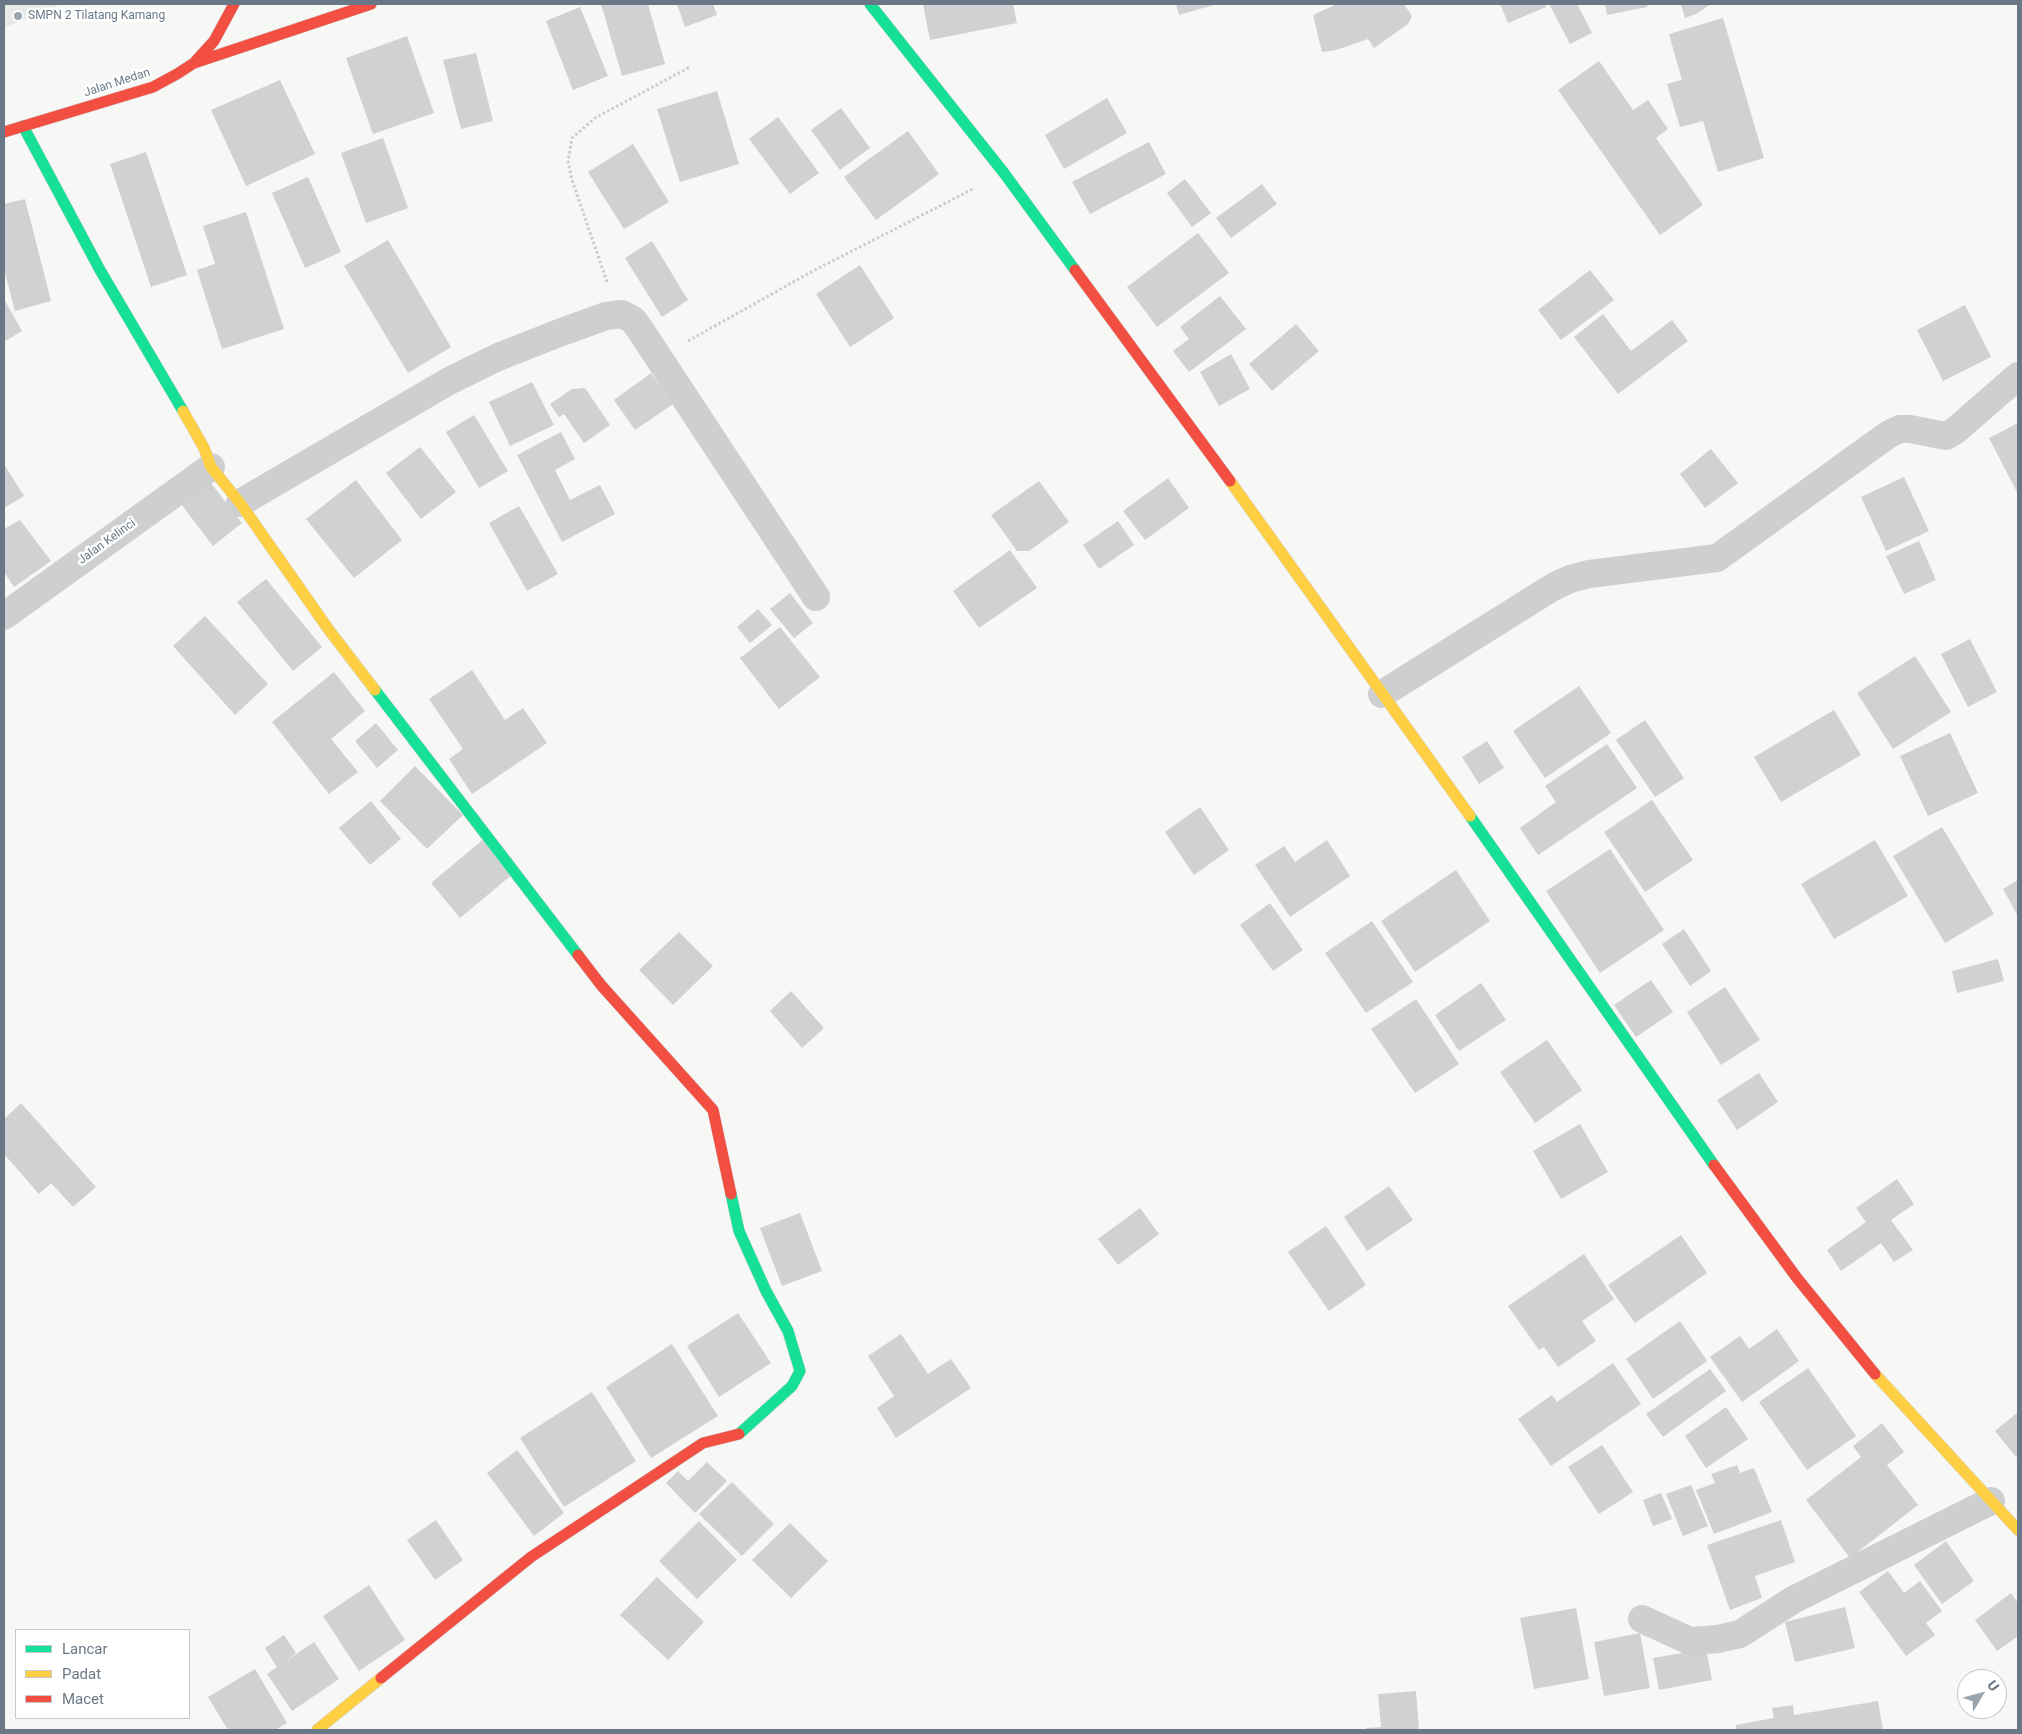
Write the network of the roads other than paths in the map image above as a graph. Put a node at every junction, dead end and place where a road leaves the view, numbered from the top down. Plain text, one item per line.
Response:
1 (234, 4) edge
2 (371, 4) edge
3 (870, 4) edge
4 (194, 63) junction
5 (23, 126) junction
6 (4, 132) edge
7 (2018, 376) edge
8 (211, 467) junction
9 (240, 503) junction
10 (816, 597) dead end
11 (4, 616) edge
12 (1382, 694) junction
13 (1990, 1501) junction
14 (2018, 1530) edge
15 (1642, 1619) dead end
16 (317, 1730) edge

1 - 4 main road, Jalan Medan
2 - 4 main road
3 - 12 main road
4 - 5 main road, Jalan Medan
5 - 6 main road, Jalan Medan
5 - 8 main road
7 - 12 street
8 - 9 main road
8 - 11 street, Jalan Kelinci
9 - 10 street
9 - 16 main road
12 - 13 main road
13 - 14 main road
13 - 15 street

